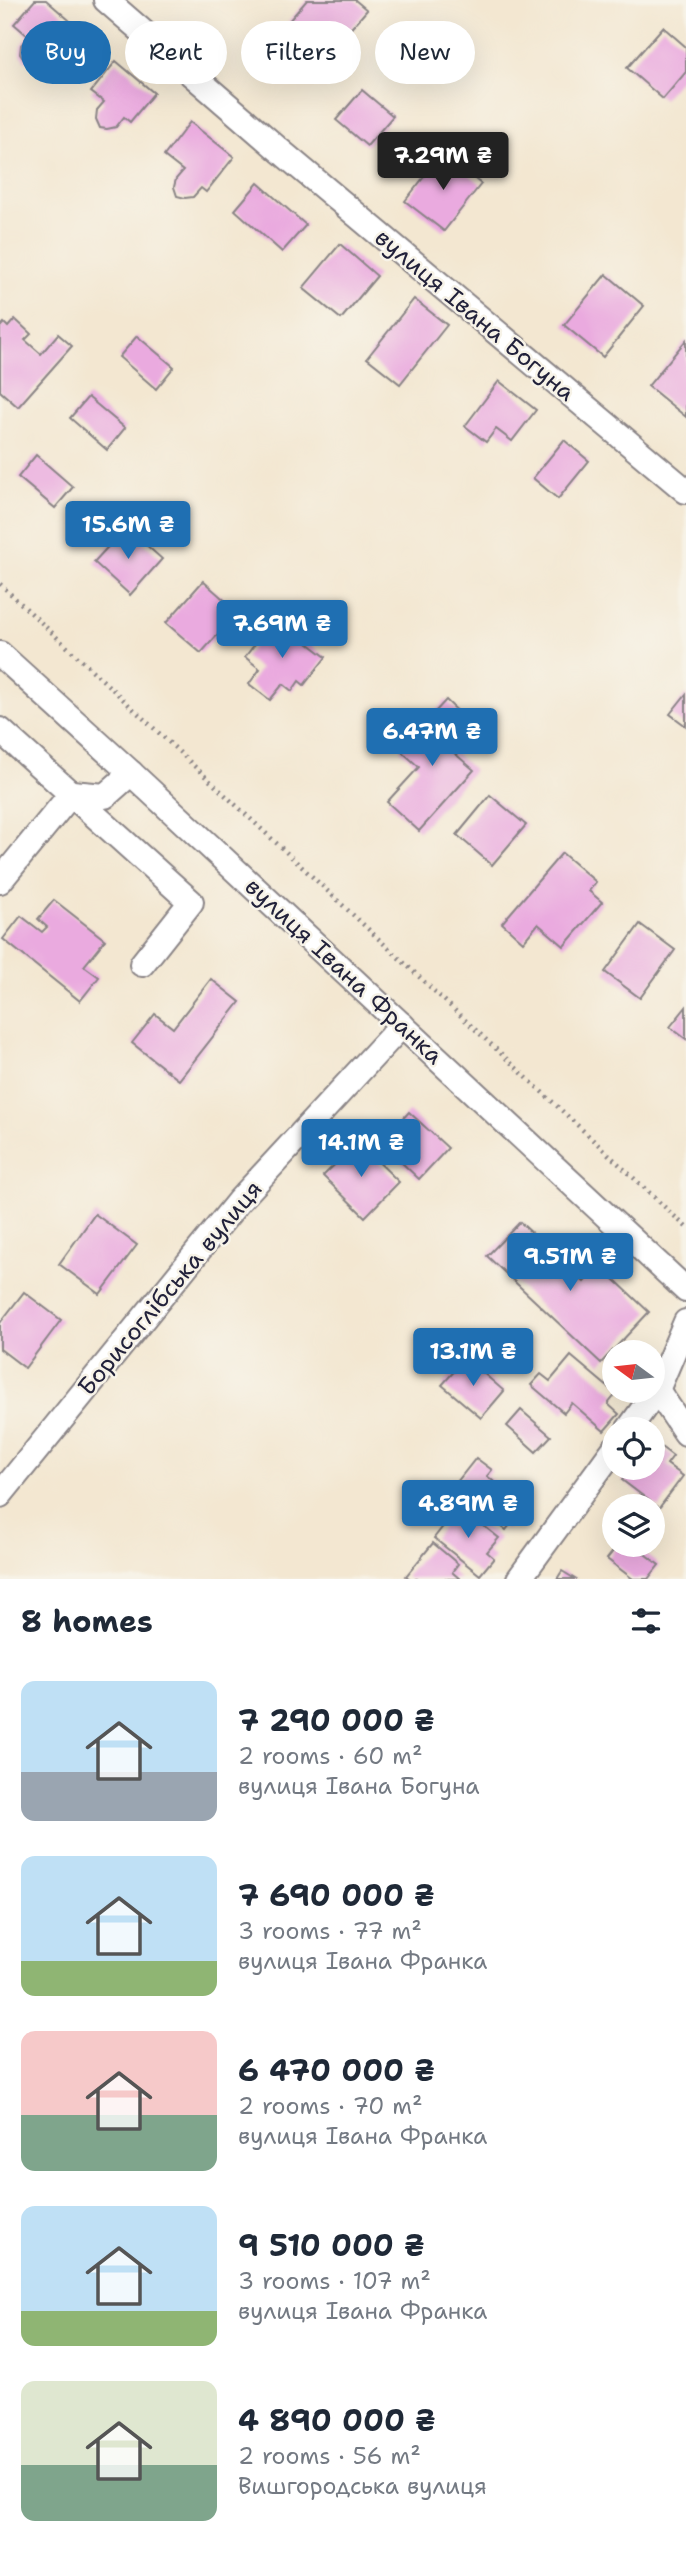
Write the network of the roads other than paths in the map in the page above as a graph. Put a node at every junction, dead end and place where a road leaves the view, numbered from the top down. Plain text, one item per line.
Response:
1 (106, 0) edge
2 (686, 491) edge
3 (0, 654) edge
4 (0, 730) edge
5 (131, 773) junction
6 (72, 793) junction
7 (0, 881) edge
8 (142, 964) dead end
9 (402, 1025) junction
10 (686, 1290) edge
11 (686, 1322) edge
12 (665, 1371) edge
13 (665, 1402) edge
14 (686, 1433) edge
15 (602, 1465) edge
16 (0, 1495) edge
17 (519, 1579) edge

1 - 2 street, вулиця Івана Богуна
3 - 5 street, вулиця Івана Франка
4 - 6 street
5 - 6 street
5 - 9 street, вулиця Івана Франка
6 - 7 street
6 - 8 street
9 - 10 street, вулиця Івана Франка
9 - 16 street, Борисоглібська вулиця
11 - 12 street
13 - 14 street
15 - 17 street

